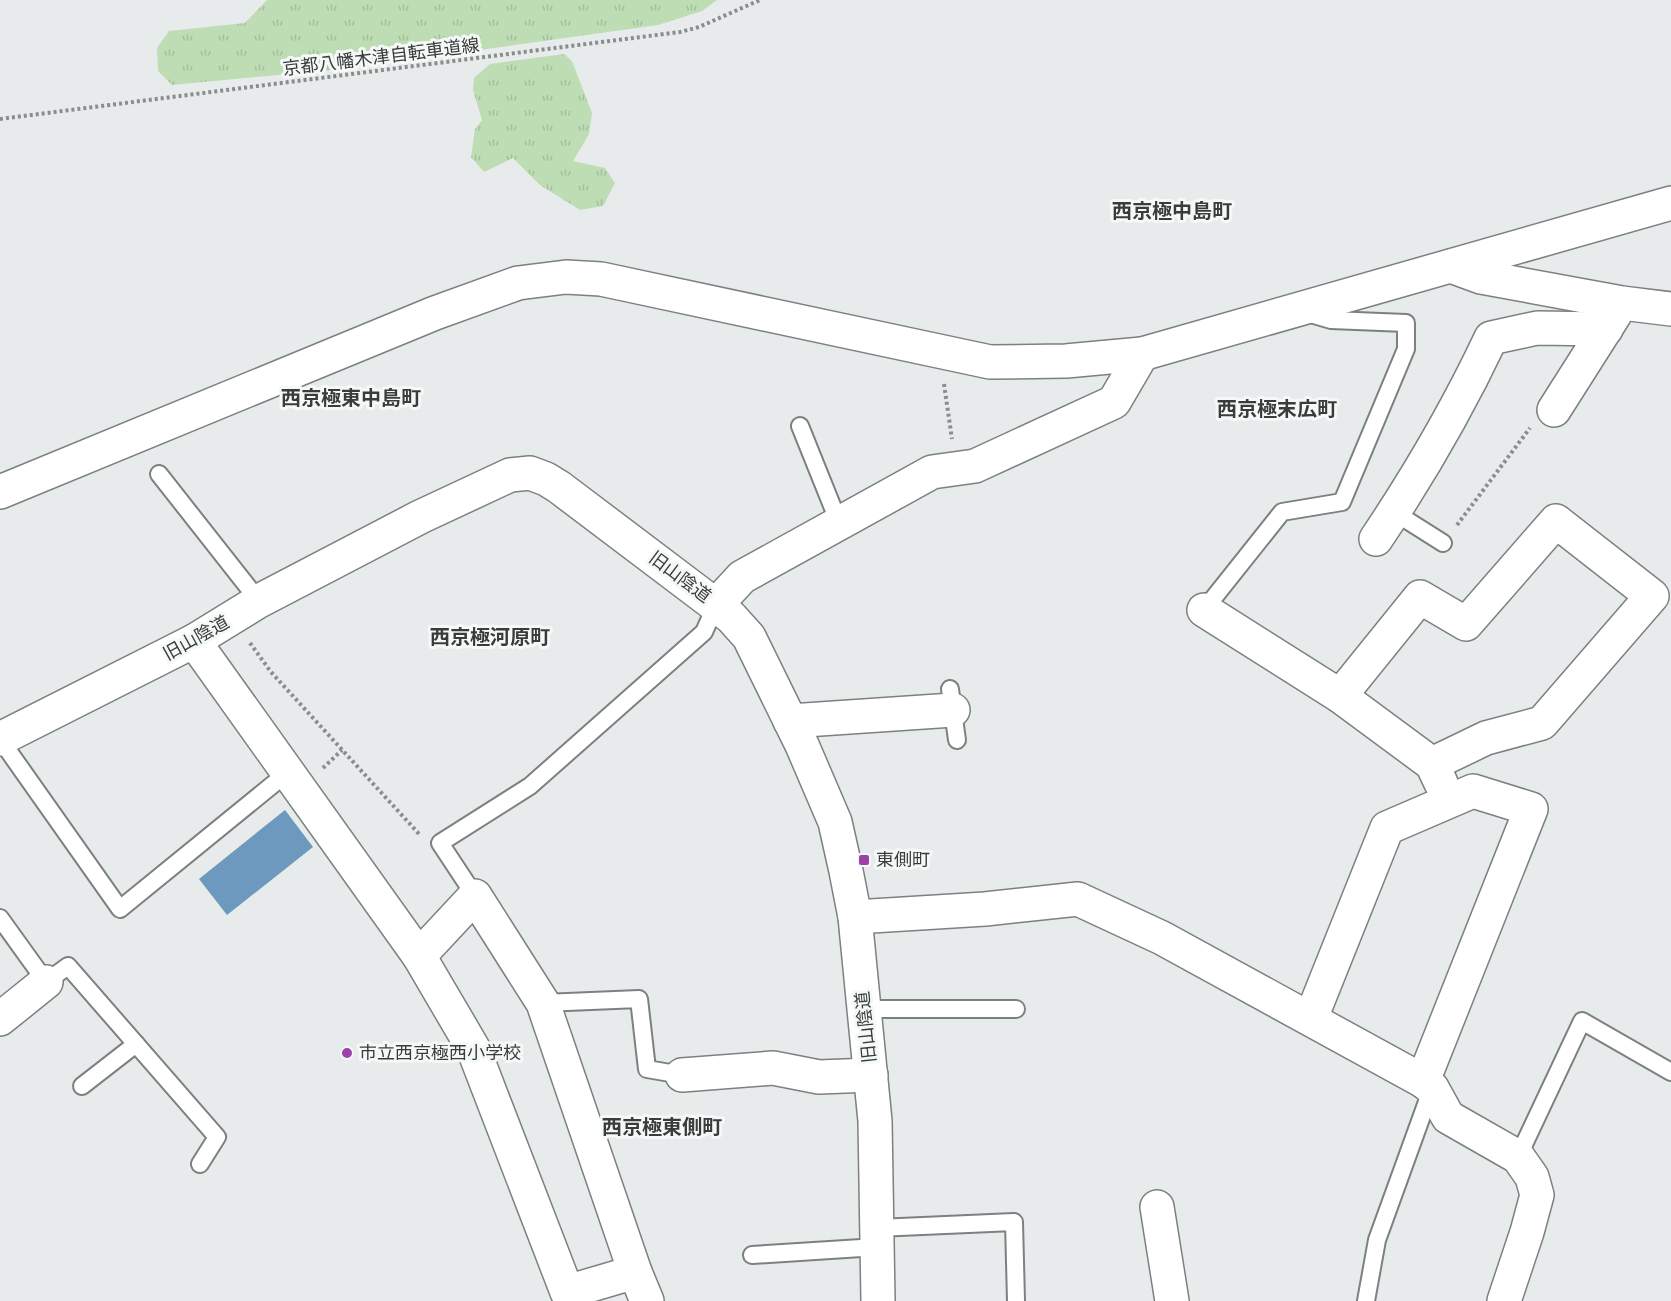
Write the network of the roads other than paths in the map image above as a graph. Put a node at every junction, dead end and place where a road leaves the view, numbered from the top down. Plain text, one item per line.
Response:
1 (1671, 203) edge
2 (1450, 266) junction
3 (1671, 309) edge
4 (1297, 311) junction
5 (1614, 316) junction
6 (1142, 354) junction
7 (1554, 410) road end
8 (800, 426) dead end
9 (159, 474) dead end
10 (0, 492) edge
11 (1394, 512) junction
12 (839, 523) junction
13 (1376, 539) dead end
14 (1443, 543) road end
15 (259, 601) junction
16 (716, 605) junction
17 (1204, 610) joint
18 (194, 641) junction
19 (1340, 696) junction
20 (954, 713) dead end
21 (790, 721) junction
22 (0, 739) edge
23 (1432, 764) junction
24 (287, 773) junction
25 (1449, 801) junction
26 (475, 896) junction
27 (855, 917) junction
28 (0, 918) edge
29 (419, 956) junction
30 (46, 982) junction
31 (543, 1003) junction
32 (1017, 1009) dead end
33 (864, 1010) junction
34 (1311, 1018) junction
35 (0, 1019) edge
36 (136, 1044) junction
37 (1671, 1072) edge
38 (871, 1075) junction
39 (682, 1076) joint
40 (1428, 1084) junction
41 (82, 1086) dead end
42 (1518, 1157) junction
43 (200, 1164) dead end
44 (1157, 1207) dead end
45 (877, 1237) junction
46 (752, 1255) dead end
47 (641, 1286) edge
48 (871, 1300) edge
49 (1016, 1301) edge
50 (1172, 1301) edge
51 (1366, 1301) edge
52 (1504, 1301) edge

1 - 2 street
2 - 4 street
2 - 5 street
3 - 5 street
4 - 6 street
4 - 17 lane
5 - 7 street
5 - 11 street
6 - 10 street
6 - 12 street
8 - 12 lane
9 - 15 lane
11 - 13 street
11 - 14 lane
12 - 16 street
15 - 16 street, 旧山陰道
15 - 18 street, 旧山陰道
16 - 21 street, 旧山陰道
16 - 26 lane
17 - 19 street
18 - 22 street, 旧山陰道
18 - 24 street
19 - 23 street
19 - 23 street
20 - 21 street
21 - 27 street, 旧山陰道
22 - 24 lane
23 - 25 street
24 - 29 street
25 - 34 street
25 - 40 street
26 - 29 street
26 - 31 street
27 - 33 street, 旧山陰道
27 - 34 street
28 - 30 lane
29 - 47 street
30 - 35 street
30 - 36 lane
31 - 39 lane
31 - 47 street
32 - 33 lane
33 - 38 street, 旧山陰道
34 - 40 street
36 - 41 lane
36 - 43 lane
37 - 42 lane
38 - 39 street
38 - 45 street, 旧山陰道
40 - 42 street
40 - 51 lane
42 - 52 street
44 - 50 street
45 - 46 lane
45 - 48 street, 旧山陰道
45 - 49 lane

